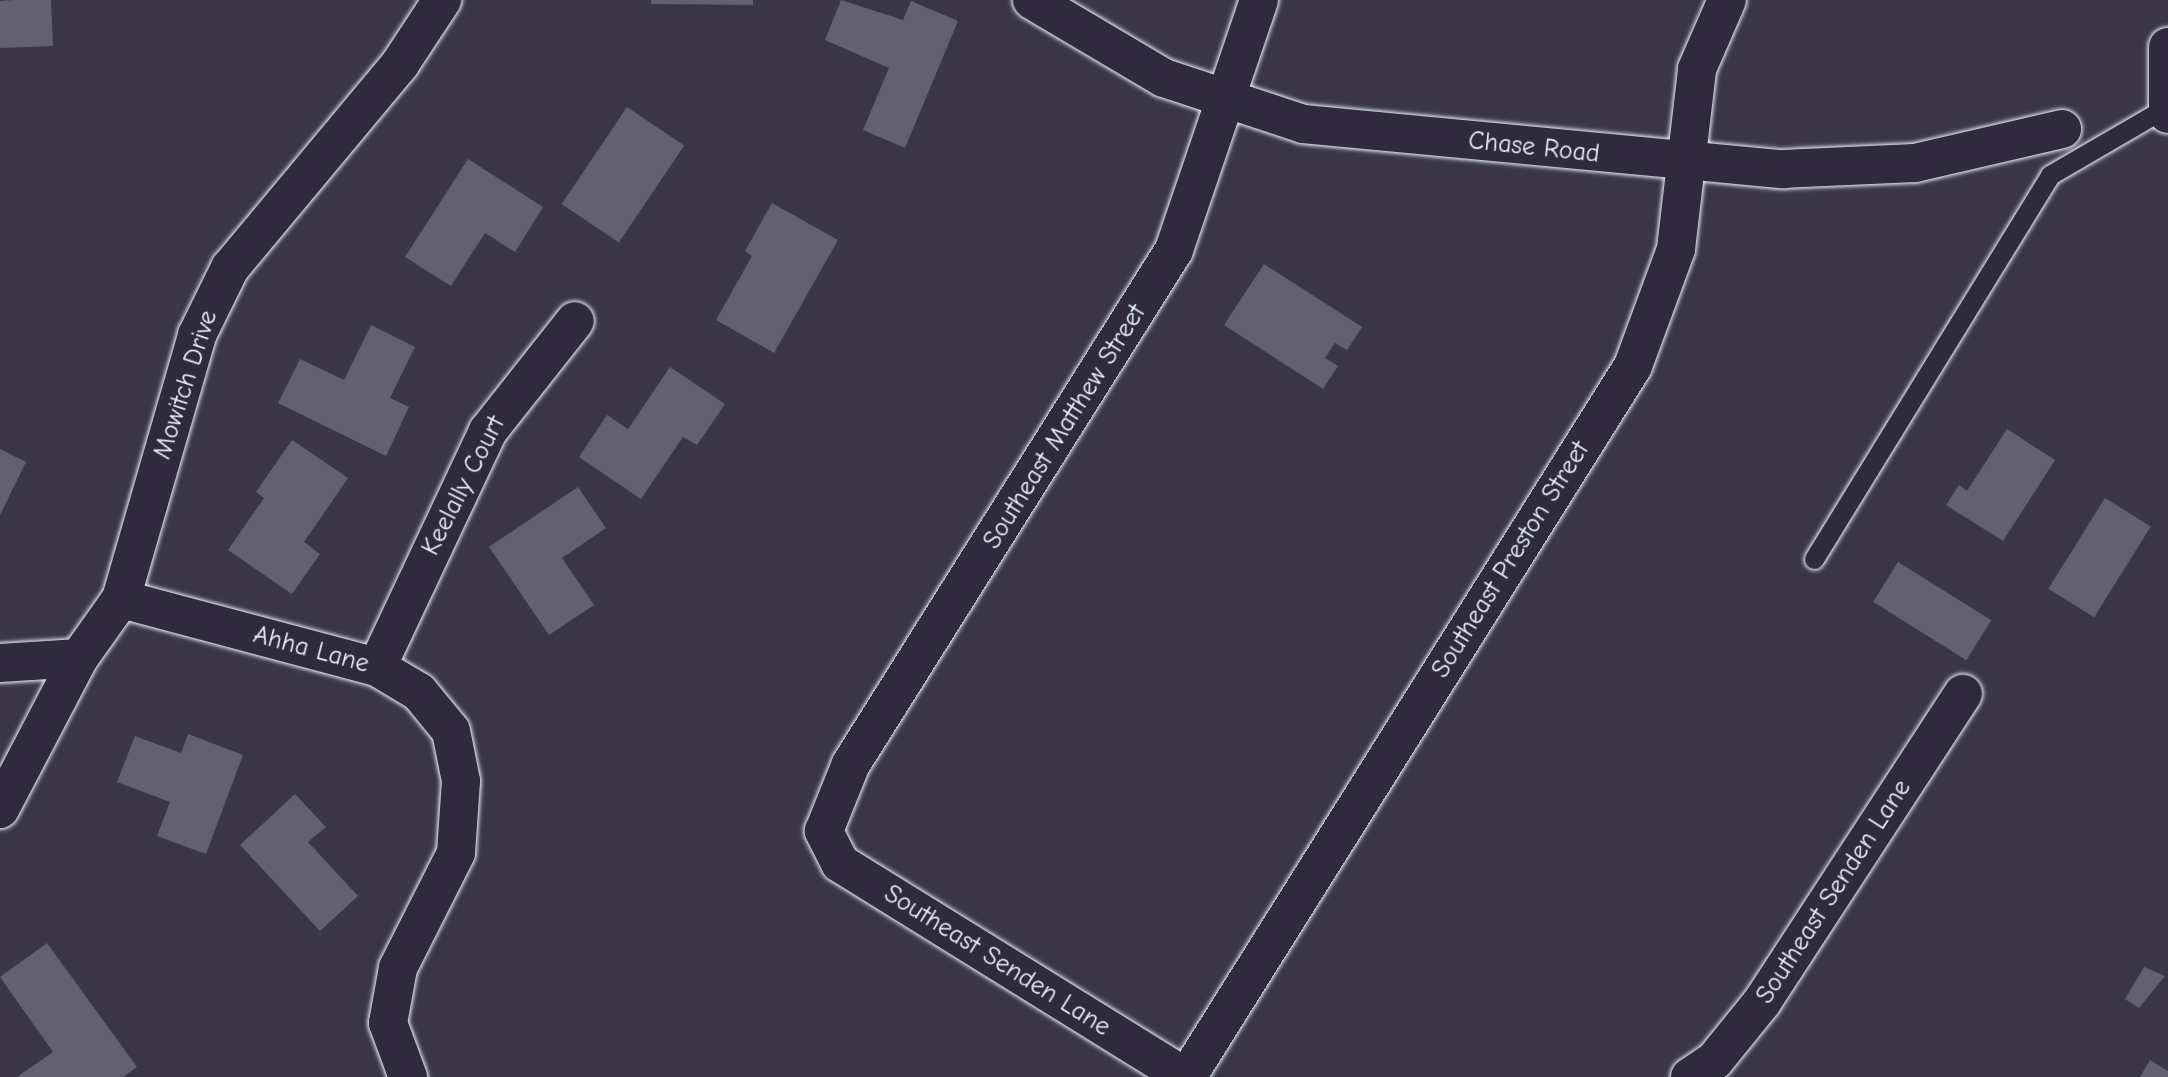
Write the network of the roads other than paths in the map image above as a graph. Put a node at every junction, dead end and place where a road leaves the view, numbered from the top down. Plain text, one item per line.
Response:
1 (442, 0) edge
2 (1032, 0) edge
3 (1259, 0) edge
4 (1727, 0) edge
5 (2168, 47) edge
6 (1222, 99) junction
7 (2166, 111) edge
8 (2062, 129) dead end
9 (1684, 162) junction
10 (575, 321) dead end
11 (1814, 559) dead end
12 (121, 599) junction
13 (79, 658) junction
14 (0, 663) edge
15 (377, 667) junction
16 (1963, 694) dead end
17 (0, 809) edge
18 (824, 831) joint
19 (408, 1077) edge
20 (1186, 1077) edge
21 (1690, 1077) edge

1 - 12 street, Mowitch Drive
2 - 6 street, Chase Road
3 - 6 street, Southeast Matthew Street
4 - 9 street, Southeast Preston Street
5 - 7 street
6 - 9 street, Chase Road
6 - 18 street, Southeast Matthew Street
7 - 11 lane
8 - 9 street, Chase Road
9 - 20 street, Southeast Preston Street
10 - 15 street, Keelally Court
12 - 13 street, Mowitch Drive
12 - 15 street, Ahha Lane
13 - 14 street
13 - 17 street, Mowitch Drive
15 - 19 street, Ahha Lane
16 - 21 street, Southeast Senden Lane
18 - 20 street, Southeast Senden Lane

